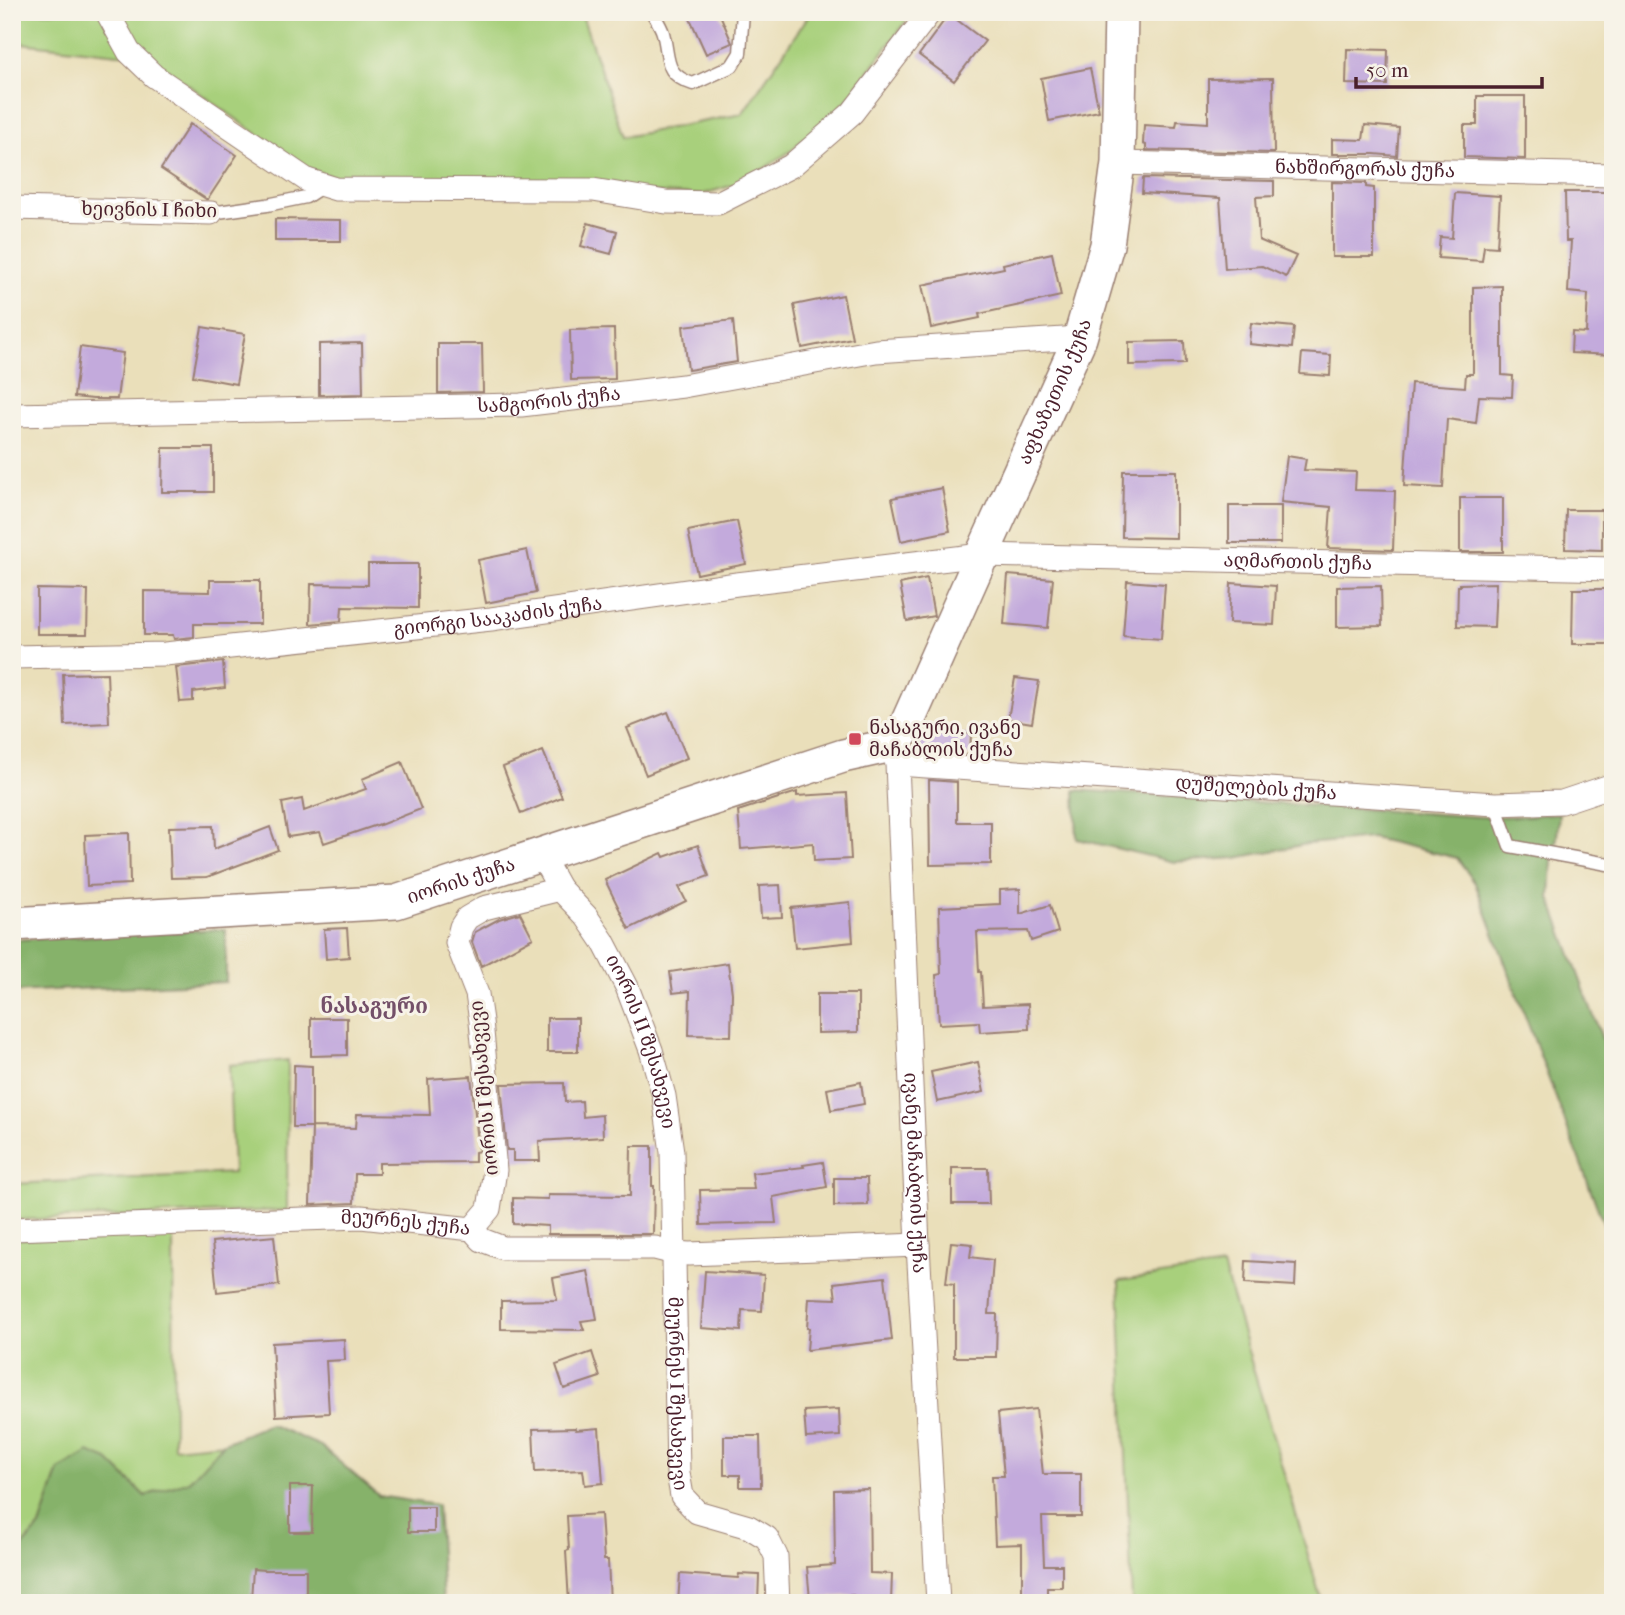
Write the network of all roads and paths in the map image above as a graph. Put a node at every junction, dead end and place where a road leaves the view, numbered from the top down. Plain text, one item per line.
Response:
1 (107, 12) edge
2 (652, 12) edge
3 (743, 12) edge
4 (930, 12) edge
5 (1121, 12) edge
6 (1118, 163) junction
7 (1613, 174) edge
8 (323, 186) junction
9 (12, 208) edge
10 (211, 213) joint
11 (1080, 338) junction
12 (12, 415) edge
13 (982, 555) junction
14 (1613, 569) edge
15 (12, 657) edge
16 (894, 754) junction
17 (1613, 785) edge
18 (1496, 804) junction
19 (541, 855) junction
20 (1613, 865) edge
21 (560, 889) junction
22 (12, 924) edge
23 (12, 1229) edge
24 (472, 1229) junction
25 (918, 1245) junction
26 (675, 1253) junction
27 (778, 1603) edge
28 (938, 1603) edge

1 - 8 street
2 - 3 lane
4 - 8 street
5 - 6 street, აფხაზეთის ქუჩა
6 - 7 street, ნახშირგორას ქუჩა
6 - 11 street, აფხაზეთის ქუჩა
8 - 10 lane, ხეივნის I ჩიხი
9 - 10 street, ხეივნის I ჩიხი
11 - 12 street, სამგორის ქუჩა
11 - 13 street, აფხაზეთის ქუჩა
13 - 14 street, აღმართის ქუჩა
13 - 15 street, გიორგი სააკაძის ქუჩა
13 - 16 street, აფხაზეთის ქუჩა
16 - 18 street, დუშელების ქუჩა
16 - 19 street, იორის ქუჩა
16 - 25 street, ივანე მაჩაბლის ქუჩა
17 - 18 street, დუშელების ქუჩა
18 - 20 lane
19 - 21 street, იორის II შესახვევი
19 - 22 street, იორის ქუჩა
21 - 24 street, იორის I შესახვევი
21 - 26 street, იორის II შესახვევი
23 - 24 street, მეურნეს ქუჩა
24 - 26 street, მეურნეს ქუჩა
25 - 26 street, მეურნეს ქუჩა
25 - 28 street, ივანე მაჩაბლის ქუჩა
26 - 27 street, მეურნეს I შესახვევი

